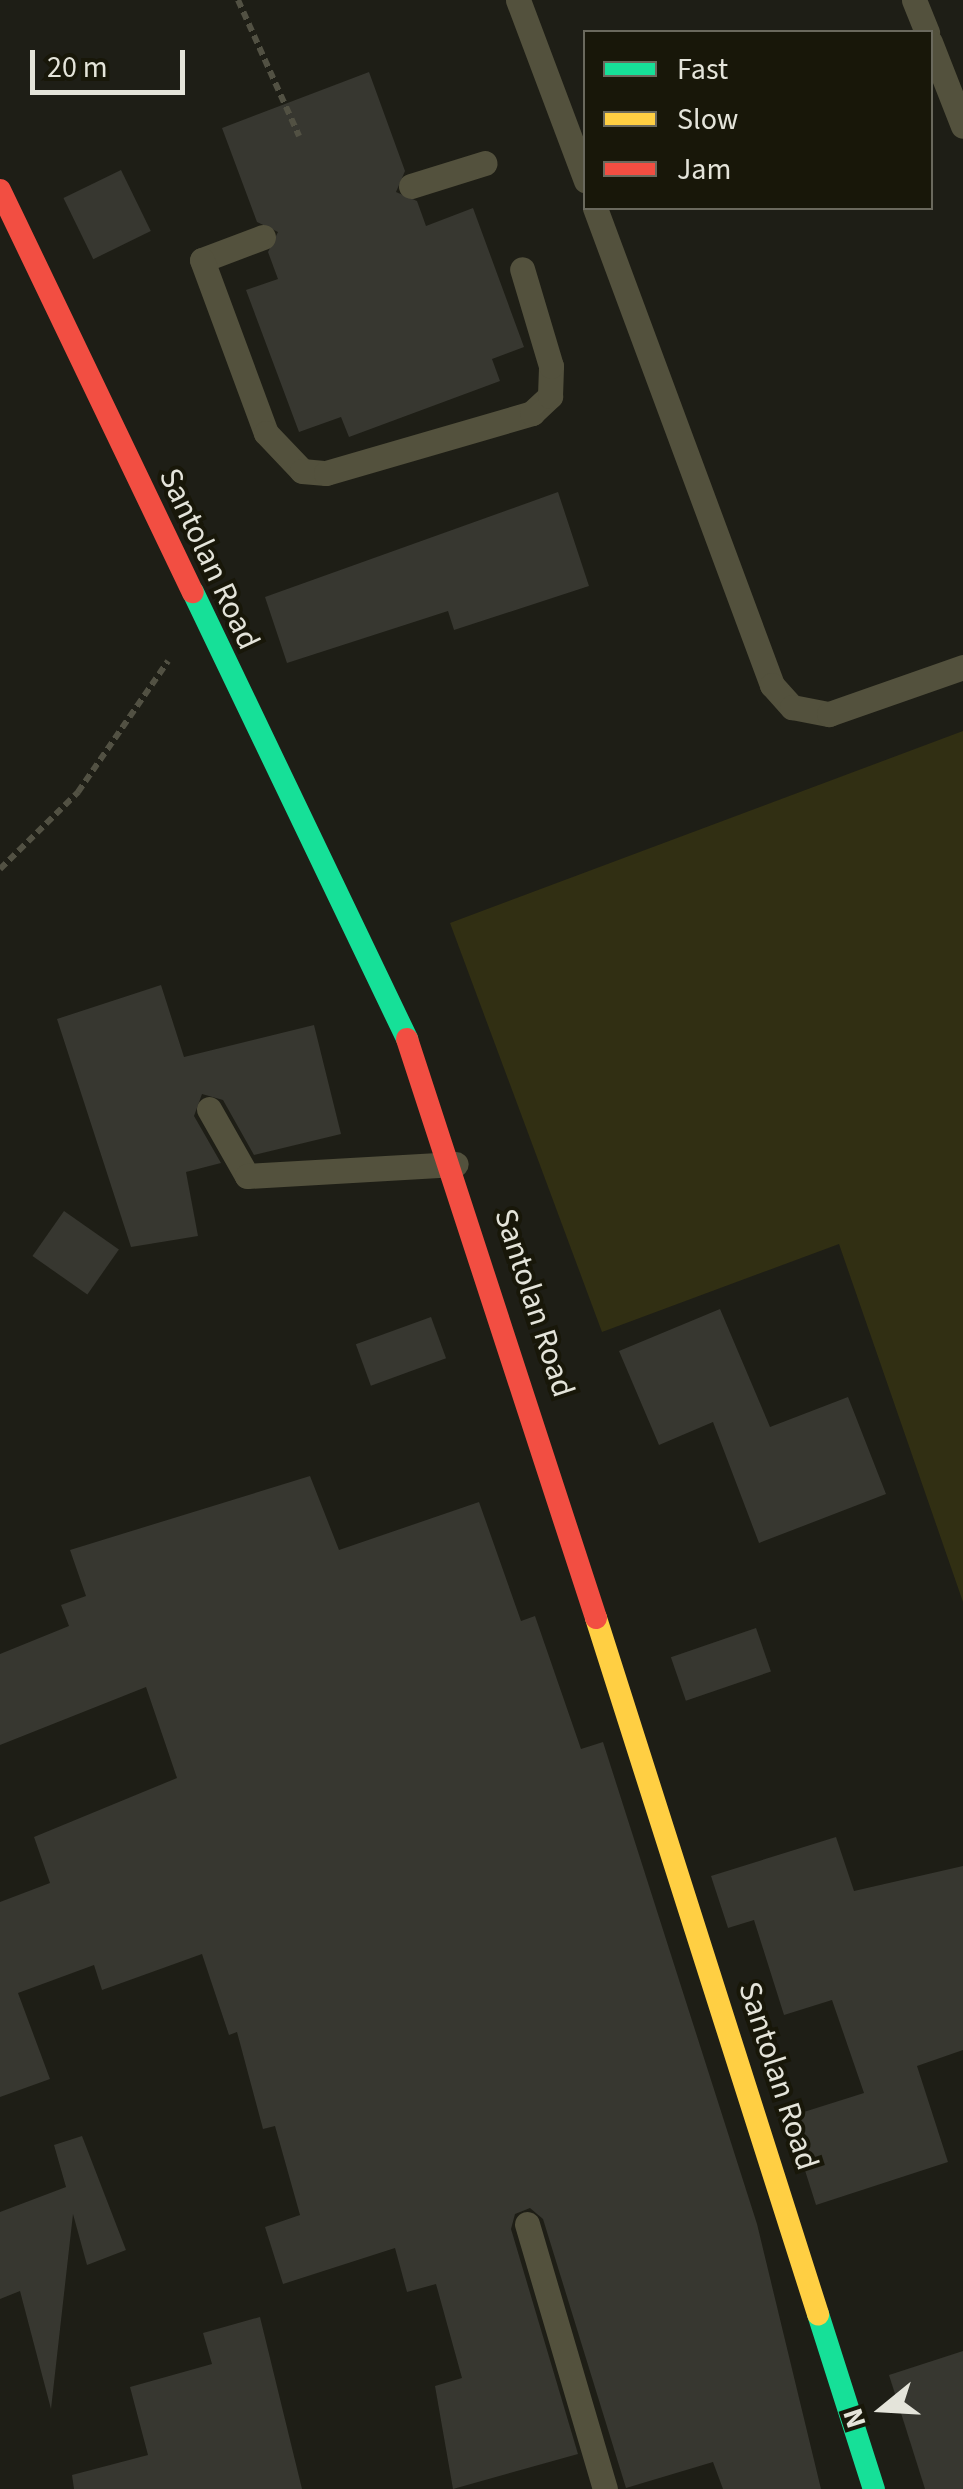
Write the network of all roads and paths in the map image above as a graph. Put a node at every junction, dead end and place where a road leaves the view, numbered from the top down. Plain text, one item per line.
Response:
1 (238, 0) edge
2 (518, 0) edge
3 (914, 0) edge
4 (926, 30) edge
5 (933, 50) edge
6 (963, 126) edge
7 (299, 136) dead end
8 (486, 163) dead end
9 (583, 174) edge
10 (411, 186) dead end
11 (0, 190) edge
12 (596, 210) edge
13 (263, 237) dead end
14 (522, 269) dead end
15 (209, 640) junction
16 (963, 666) edge
17 (0, 869) edge
18 (209, 1109) dead end
19 (456, 1164) junction
20 (527, 2224) dead end
21 (606, 2489) edge
22 (874, 2489) edge

1 - 7 path
2 - 9 lane
3 - 4 lane
5 - 6 lane
8 - 10 lane
11 - 15 street, Santolan Road
12 - 16 lane
13 - 14 lane
15 - 17 path
15 - 19 street, Santolan Road
18 - 19 lane
19 - 22 street, Santolan Road
20 - 21 lane

